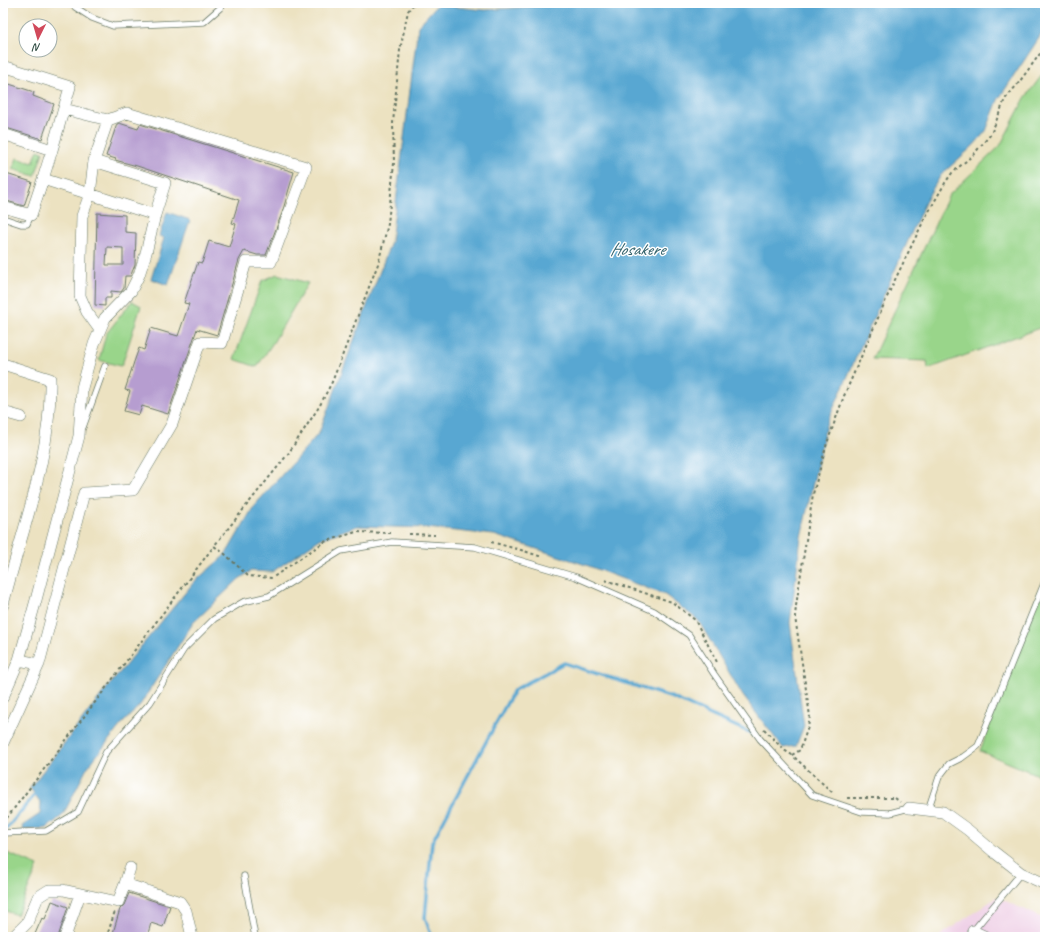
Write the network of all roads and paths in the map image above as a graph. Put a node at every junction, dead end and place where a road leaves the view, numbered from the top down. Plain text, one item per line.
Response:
1 (74, 3) edge
2 (222, 3) edge
3 (414, 3) edge
4 (1045, 47) edge
5 (3, 66) edge
6 (64, 109) junction
7 (108, 120) junction
8 (3, 134) edge
9 (52, 150) junction
10 (94, 161) junction
11 (43, 179) junction
12 (90, 194) junction
13 (3, 207) edge
14 (32, 215) junction
15 (155, 215) junction
16 (3, 218) edge
17 (100, 330) junction
18 (3, 364) edge
19 (105, 366) dead end
20 (3, 412) edge
21 (21, 417) dead end
22 (79, 436) junction
23 (396, 533) dead end
24 (404, 534) dead end
25 (442, 536) dead end
26 (486, 542) dead end
27 (214, 546) junction
28 (542, 557) dead end
29 (605, 580) dead end
30 (1045, 581) edge
31 (3, 605) edge
32 (19, 660) junction
33 (39, 664) junction
34 (719, 665) dead end
35 (3, 697) edge
36 (760, 724) dead end
37 (3, 743) edge
38 (792, 755) junction
39 (838, 797) dead end
40 (845, 798) dead end
41 (909, 808) junction
42 (928, 810) junction
43 (3, 823) edge
44 (3, 833) edge
45 (130, 868) dead end
46 (1021, 873) junction
47 (244, 876) dead end
48 (125, 884) junction
49 (1045, 884) edge
50 (80, 894) junction
51 (118, 902) junction
52 (971, 934) edge
53 (13, 937) edge
54 (65, 937) edge
55 (109, 937) edge
56 (192, 937) edge
57 (254, 937) edge
58 (986, 937) edge

1 - 2 lane
3 - 27 path
4 - 38 path
5 - 6 street
6 - 7 street
6 - 9 street
7 - 10 street
7 - 33 street
8 - 9 street
9 - 11 street
10 - 12 street
10 - 15 street
11 - 12 street
11 - 14 street
12 - 15 street
12 - 17 street
13 - 14 street
14 - 16 lane
15 - 17 street
17 - 22 street
18 - 31 street
19 - 22 lane
20 - 21 street
22 - 32 street
23 - 27 path
24 - 25 path
26 - 28 path
27 - 43 path
29 - 34 path
30 - 42 lane
32 - 33 street
32 - 35 street
33 - 37 street
36 - 38 path
38 - 39 path
40 - 41 path
41 - 42 street
41 - 44 lane
42 - 46 street
45 - 48 street
46 - 49 street
46 - 52 lane
47 - 57 lane
48 - 51 street
48 - 56 street
50 - 51 street
50 - 53 street
50 - 54 street
51 - 55 path
52 - 58 street

